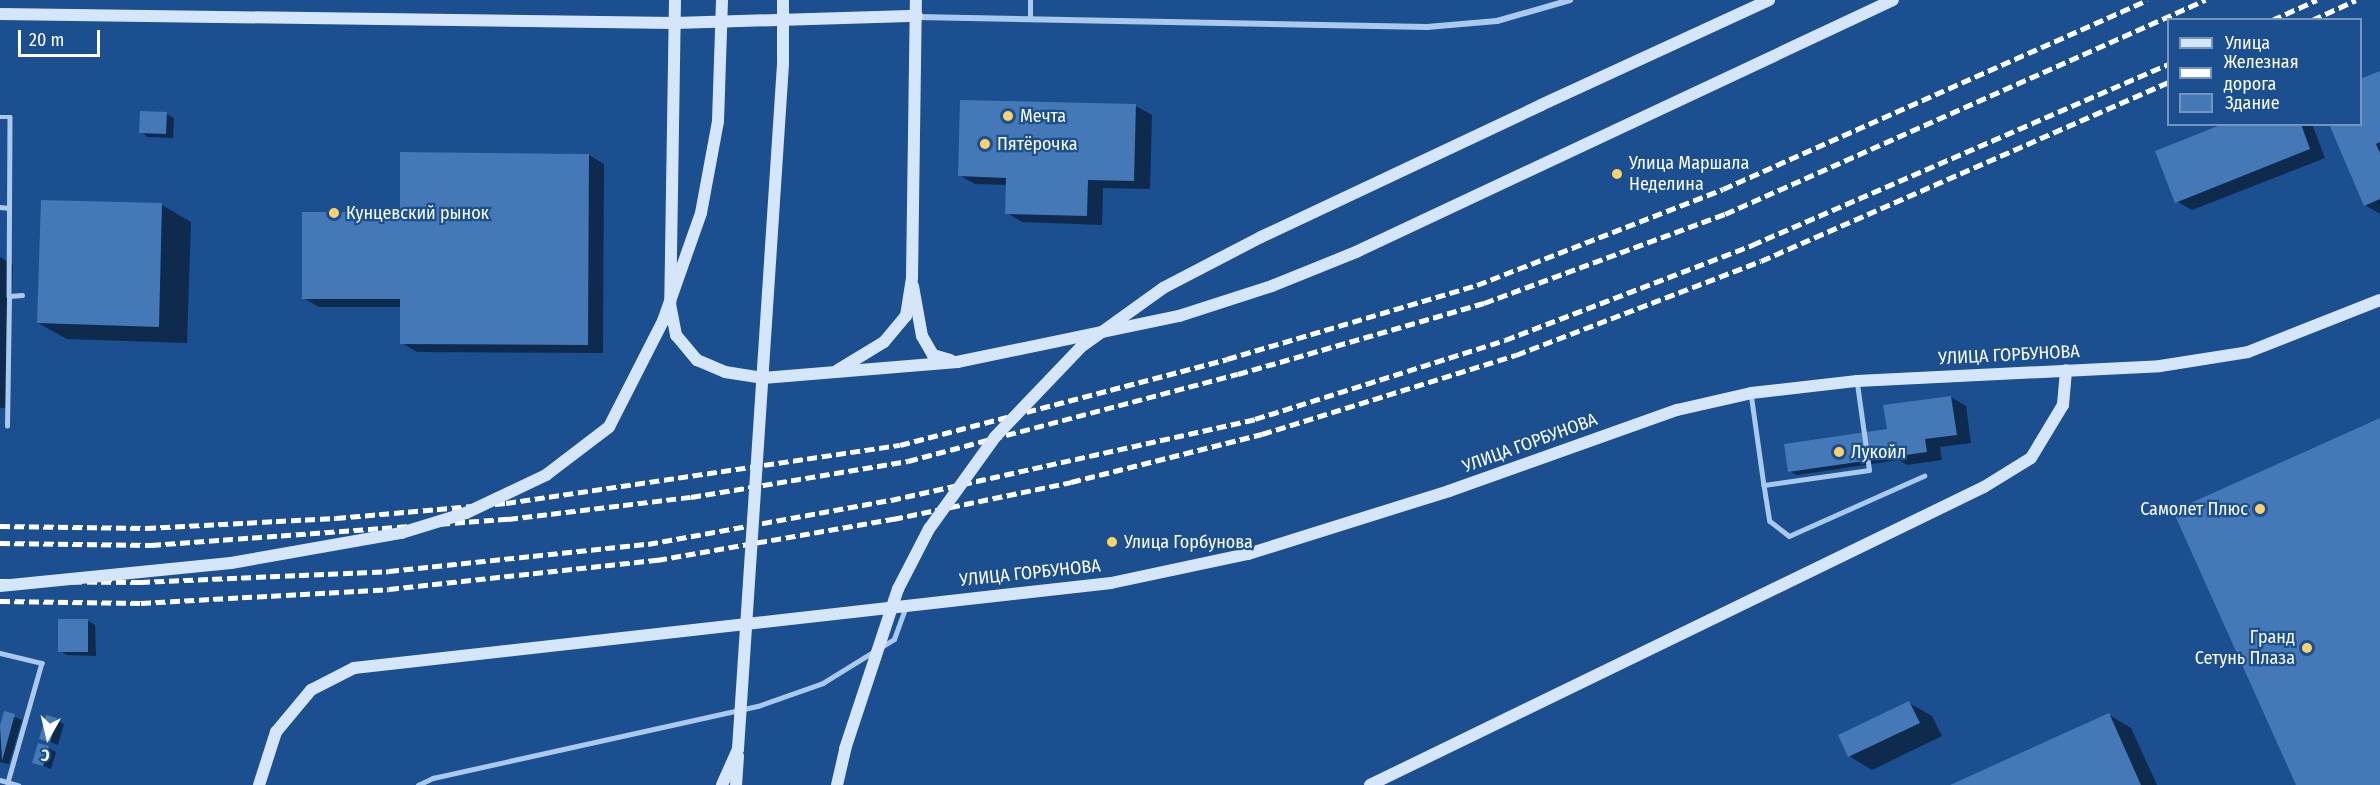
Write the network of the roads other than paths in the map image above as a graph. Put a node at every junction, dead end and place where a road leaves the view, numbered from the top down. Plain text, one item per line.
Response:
1 (675, 0) edge
2 (722, 0) edge
3 (783, 0) edge
4 (916, 0) edge
5 (1030, 0) edge
6 (1570, 0) edge
7 (1769, 0) edge
8 (1893, 0) edge
9 (0, 14) edge
10 (917, 16) junction
11 (1030, 18) junction
12 (675, 23) junction
13 (0, 117) edge
14 (0, 207) edge
15 (9, 208) junction
16 (912, 278) junction
17 (22, 295) dead end
18 (9, 296) junction
19 (2380, 300) edge
20 (957, 362) junction
21 (2066, 370) junction
22 (820, 375) junction
23 (1857, 381) junction
24 (1751, 393) junction
25 (7, 426) dead end
26 (1924, 476) dead end
27 (1764, 485) junction
28 (0, 586) edge
29 (907, 605) junction
30 (0, 653) edge
31 (738, 749) junction
32 (845, 749) junction
33 (0, 780) edge
34 (8, 782) junction
35 (18, 785) edge
36 (260, 785) edge
37 (418, 785) edge
38 (722, 785) edge
39 (736, 785) edge
40 (837, 785) edge
41 (846, 785) edge
42 (1370, 785) edge

1 - 12 street
2 - 28 street, bridge
3 - 31 street, bridge
4 - 10 street
5 - 11 lane
6 - 11 street
7 - 32 street, bridge
8 - 20 street
9 - 12 street
10 - 11 street
10 - 12 street
10 - 16 street
12 - 22 street
13 - 15 lane
14 - 15 lane
15 - 18 lane
16 - 20 street
16 - 22 street
17 - 18 lane
18 - 25 lane
19 - 21 street, УЛИЦА ГОРБУНОВА
20 - 22 street
21 - 23 street, УЛИЦА ГОРБУНОВА
21 - 42 street
23 - 24 street, УЛИЦА ГОРБУНОВА
23 - 27 lane
24 - 27 lane
24 - 29 street, УЛИЦА ГОРБУНОВА
26 - 27 lane
29 - 36 street, УЛИЦА ГОРБУНОВА
29 - 37 lane
30 - 34 lane
31 - 38 street
31 - 39 street
32 - 40 street
32 - 41 street
33 - 34 lane
34 - 35 lane

